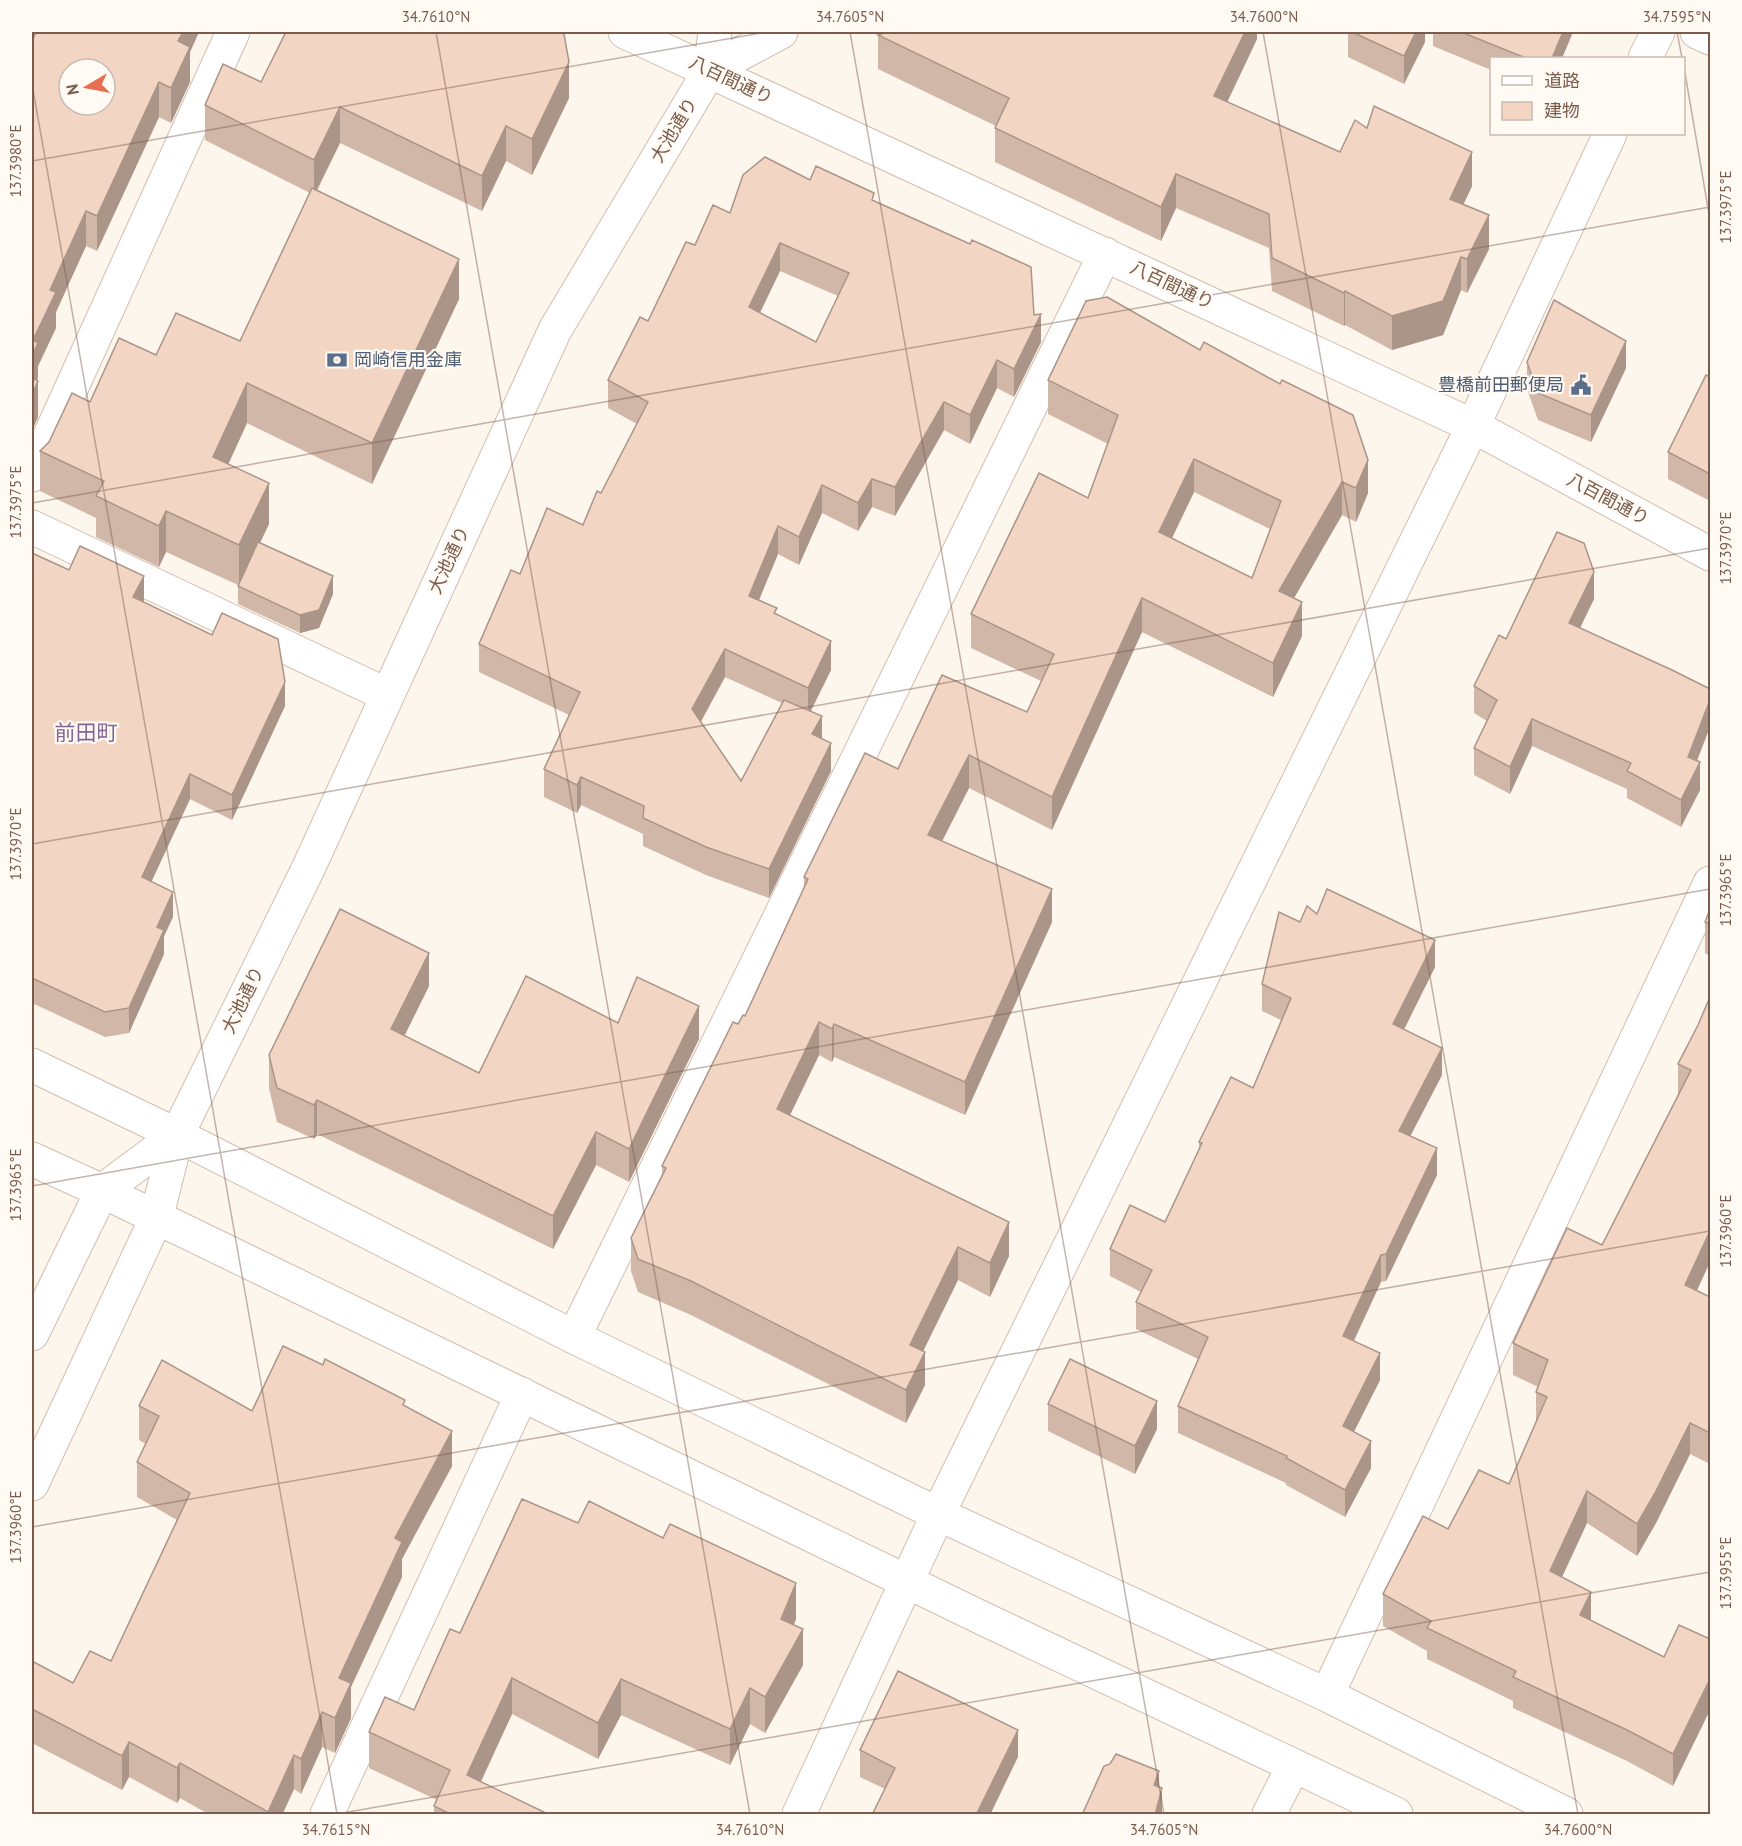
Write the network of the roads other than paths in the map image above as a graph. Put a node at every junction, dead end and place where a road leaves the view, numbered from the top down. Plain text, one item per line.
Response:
1 (234, 32) edge
2 (625, 32) edge
3 (715, 32) edge
4 (781, 32) edge
5 (1658, 32) edge
6 (1697, 32) edge
7 (1710, 38) edge
8 (1646, 57) edge
9 (710, 70) junction
10 (1610, 135) edge
11 (1105, 254) junction
12 (1473, 426) junction
13 (32, 475) edge
14 (32, 527) edge
15 (1710, 554) edge
16 (387, 695) junction
17 (1710, 883) edge
18 (32, 1065) edge
19 (177, 1135) junction
20 (32, 1159) edge
21 (102, 1191) junction
22 (156, 1219) junction
23 (32, 1334) edge
24 (574, 1337) junction
25 (522, 1394) junction
26 (32, 1484) edge
27 (938, 1514) junction
28 (908, 1581) junction
29 (1328, 1695) junction
30 (1293, 1767) junction
31 (327, 1815) edge
32 (799, 1815) edge
33 (1269, 1815) edge
34 (1396, 1815) edge
35 (1566, 1815) edge

1 - 13 street
2 - 9 street, 八百間通り
3 - 9 street
4 - 9 street
5 - 8 street
6 - 7 street
9 - 11 street, 八百間通り
9 - 16 street, 大池通り
10 - 12 street
11 - 12 street, 八百間通り
11 - 24 street
12 - 15 street, 八百間通り
12 - 27 street
14 - 16 street
16 - 19 street, 大池通り
17 - 29 street
18 - 19 street
19 - 21 street, 大池通り
19 - 22 street, 大池通り
19 - 24 street
20 - 21 street
21 - 22 street
21 - 23 street, 大池通り
22 - 25 street
22 - 26 street, 大池通り
24 - 27 street
25 - 28 street
25 - 31 street
27 - 28 street
27 - 29 street
28 - 30 street
28 - 32 street
29 - 35 street
30 - 33 street
30 - 34 street

